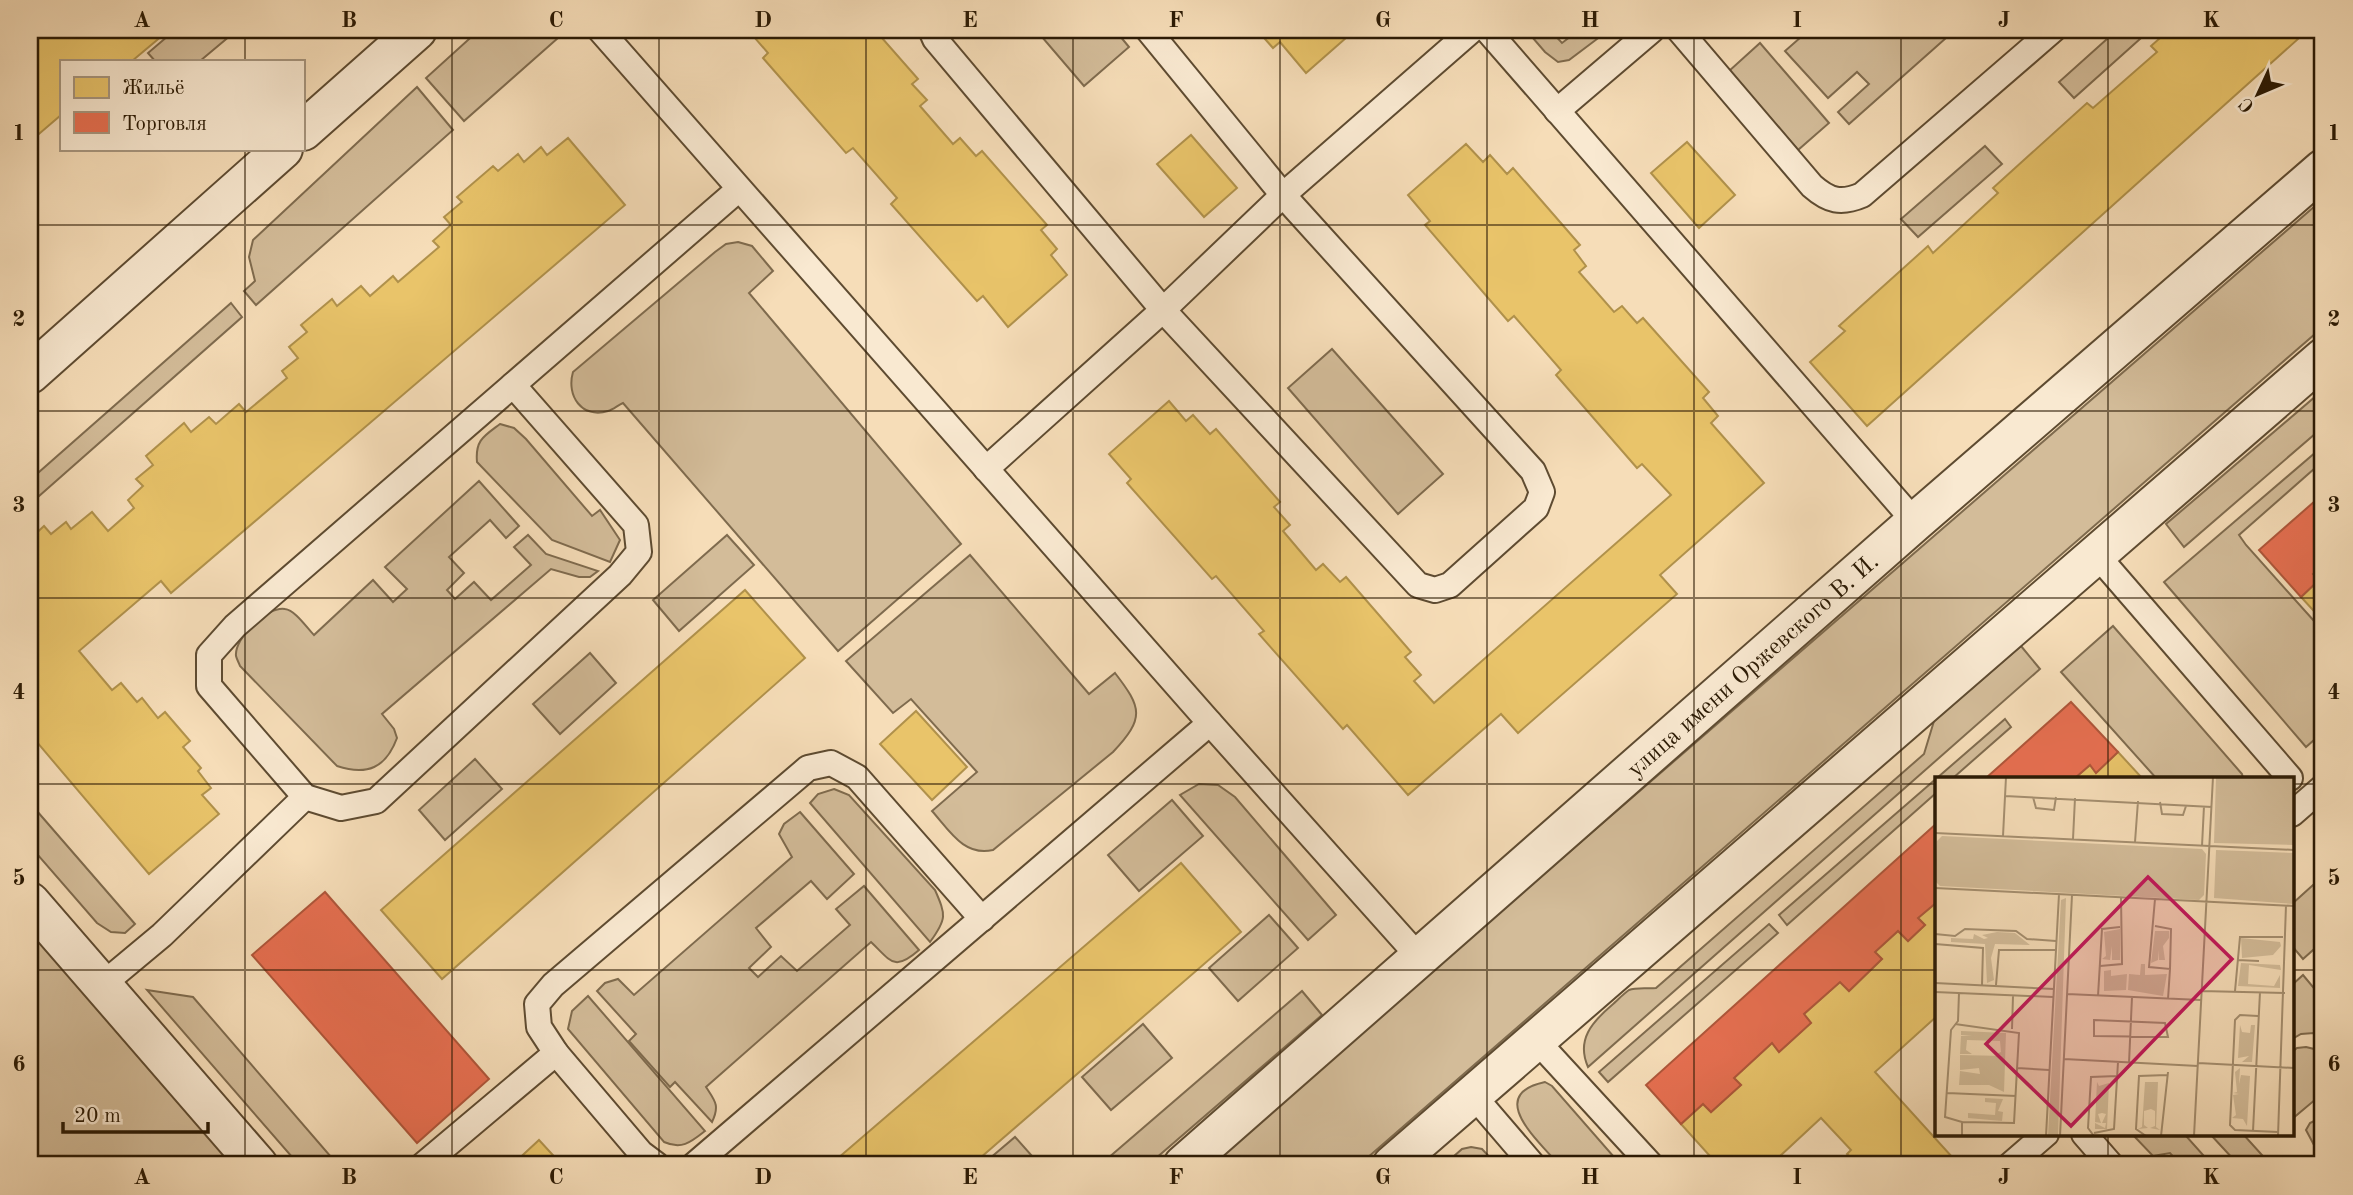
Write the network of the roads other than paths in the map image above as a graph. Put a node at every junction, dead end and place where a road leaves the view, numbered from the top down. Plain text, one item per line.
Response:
1 (417, 30) edge
2 (600, 30) edge
3 (931, 30) edge
4 (1148, 30) edge
5 (1472, 30) edge
6 (1487, 30) edge
7 (1652, 30) edge
8 (1679, 30) edge
9 (2053, 30) edge
10 (1557, 111) junction
11 (304, 130) edge
12 (282, 150) edge
13 (2323, 169) edge
14 (739, 189) junction
15 (1283, 195) junction
16 (1163, 310) junction
17 (2323, 358) edge
18 (30, 374) edge
19 (513, 385) junction
20 (986, 469) junction
21 (1915, 522) junction
22 (2096, 554) junction
23 (1210, 723) junction
24 (2288, 777) edge
25 (2294, 784) edge
26 (305, 797) junction
27 (2308, 800) edge
28 (30, 902) edge
29 (982, 919) junction
30 (1420, 958) junction
31 (102, 985) junction
32 (1537, 1041) junction
33 (556, 1053) junction
34 (1474, 1095) junction
35 (2044, 1136) edge
36 (2086, 1136) edge
37 (258, 1165) edge
38 (423, 1165) edge
39 (657, 1165) edge
40 (694, 1165) edge
41 (1183, 1165) edge
42 (1392, 1165) edge
43 (1533, 1165) edge
44 (1651, 1165) edge
45 (2010, 1165) edge
46 (2111, 1165) edge

1 - 11 street
2 - 14 lane
3 - 16 lane
4 - 15 lane
5 - 15 lane
6 - 10 lane
7 - 10 lane
8 - 9 lane
10 - 21 lane
12 - 18 street
13 - 21 street, улица имени Оржевского В. И.
14 - 19 lane
14 - 20 lane
15 - 16 lane
15 - 16 lane
16 - 20 lane
17 - 22 street
19 - 26 lane
19 - 26 lane
20 - 23 lane
21 - 30 street, улица имени Оржевского В. И.
22 - 24 lane
22 - 32 street
23 - 29 lane
23 - 30 lane
25 - 27 lane
26 - 31 lane
28 - 31 street
29 - 33 lane
29 - 40 lane
30 - 41 street, улица имени Оржевского В. И.
31 - 37 street
32 - 34 street
32 - 44 lane
33 - 38 lane
33 - 39 lane
34 - 42 street
34 - 43 lane
35 - 45 lane
36 - 46 lane

